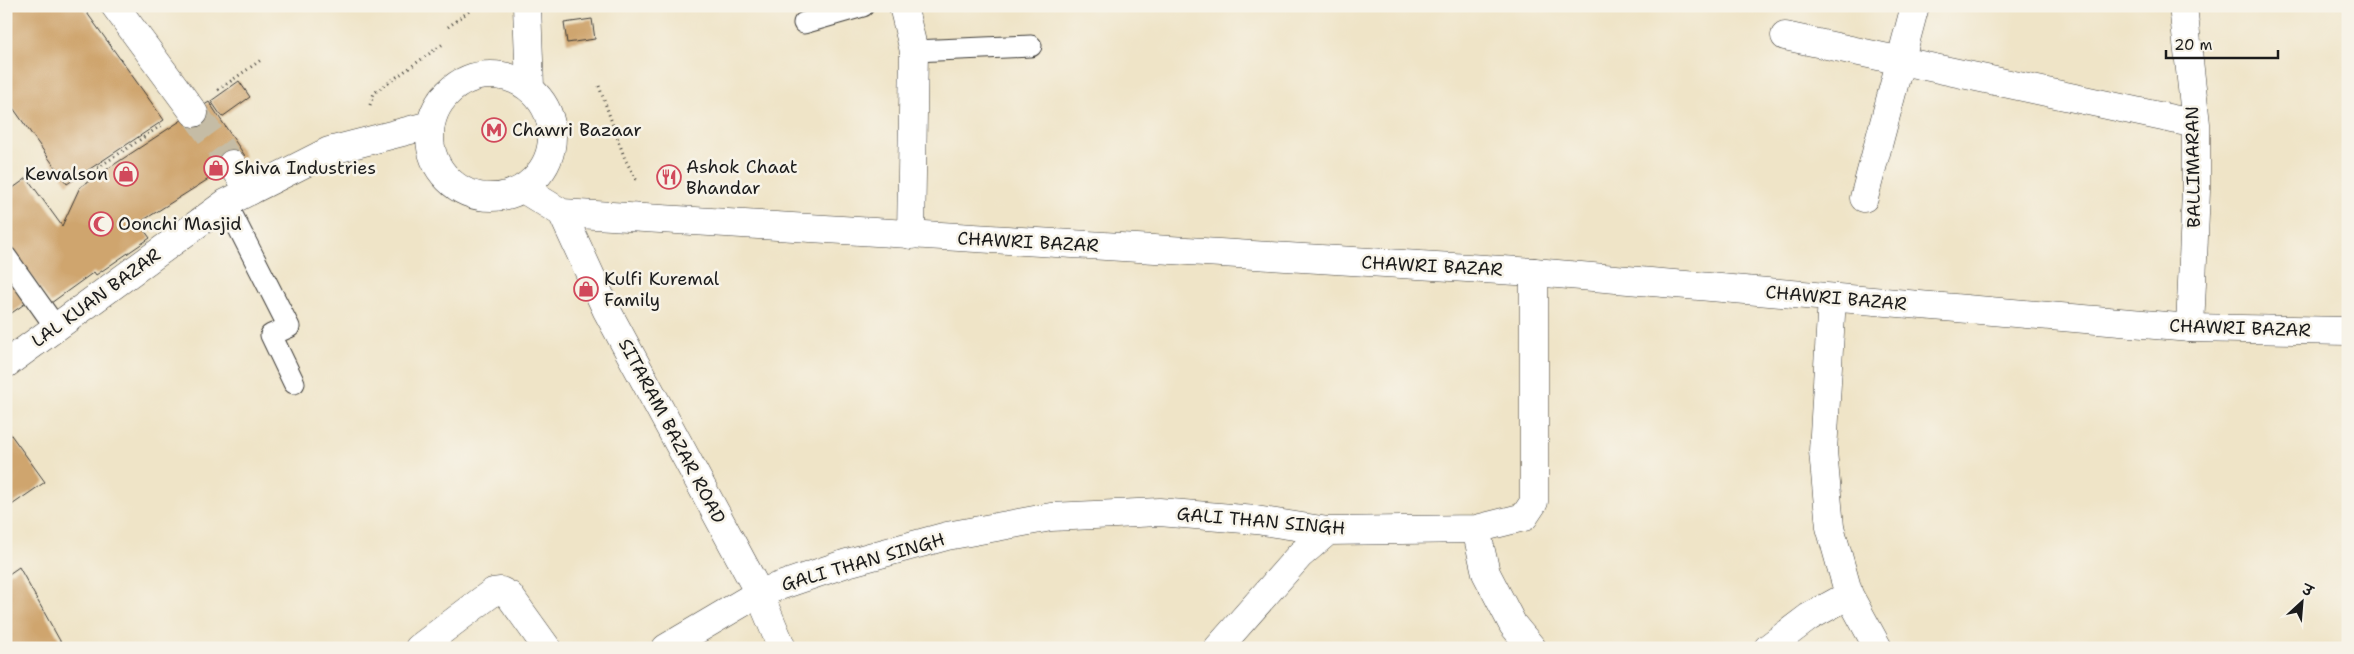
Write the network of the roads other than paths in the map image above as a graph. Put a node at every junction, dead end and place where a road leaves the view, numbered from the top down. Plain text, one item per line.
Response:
1 (115, 6) edge
2 (527, 6) edge
3 (863, 6) edge
4 (903, 6) edge
5 (1914, 6) edge
6 (2183, 6) edge
7 (804, 23) dead end
8 (1785, 36) dead end
9 (1031, 46) dead end
10 (914, 51) junction
11 (1899, 62) junction
12 (530, 87) junction
13 (191, 109) tunnel mouth
14 (2196, 124) junction
15 (430, 125) junction
16 (232, 164) tunnel mouth
17 (523, 188) junction
18 (250, 191) junction
19 (1864, 198) dead end
20 (226, 203) junction
21 (562, 213) junction
22 (911, 235) junction
23 (6, 257) edge
24 (1534, 272) junction
25 (1832, 298) junction
26 (55, 326) junction
27 (2190, 328) junction
28 (2348, 330) edge
29 (6, 364) edge
30 (294, 383) dead end
31 (1476, 529) junction
32 (1328, 531) junction
33 (759, 593) junction
34 (1849, 595) junction
35 (419, 648) edge
36 (547, 648) edge
37 (666, 648) edge
38 (782, 648) edge
39 (1218, 648) edge
40 (1532, 648) edge
41 (1768, 648) edge
42 (1878, 648) edge

1 - 13 street
2 - 12 street
3 - 7 lane
4 - 10 street
5 - 11 street
6 - 14 street, BALLIMARAN
8 - 11 street
9 - 10 lane
10 - 22 street
11 - 14 street
11 - 19 street
12 - 15 street
12 - 17 street
14 - 27 street, BALLIMARAN
15 - 17 street
15 - 18 street, LAL KUAN BAZAR
16 - 18 street
17 - 21 street, CHAWRI BAZAR
18 - 20 street, LAL KUAN BAZAR
20 - 26 street, LAL KUAN BAZAR
20 - 30 lane
21 - 22 street, CHAWRI BAZAR
21 - 33 street, SITARAM BAZAR ROAD
22 - 24 street, CHAWRI BAZAR
23 - 26 lane
24 - 25 street, CHAWRI BAZAR
24 - 31 street, GALI THAN SINGH
25 - 27 street, CHAWRI BAZAR
25 - 34 street
26 - 29 street, LAL KUAN BAZAR
27 - 28 street, CHAWRI BAZAR
31 - 32 street, GALI THAN SINGH
31 - 40 street
32 - 33 street, GALI THAN SINGH
32 - 39 street
33 - 37 street, GALI THAN SINGH
33 - 38 street, SITARAM BAZAR ROAD
34 - 41 street
34 - 42 street
35 - 36 street

